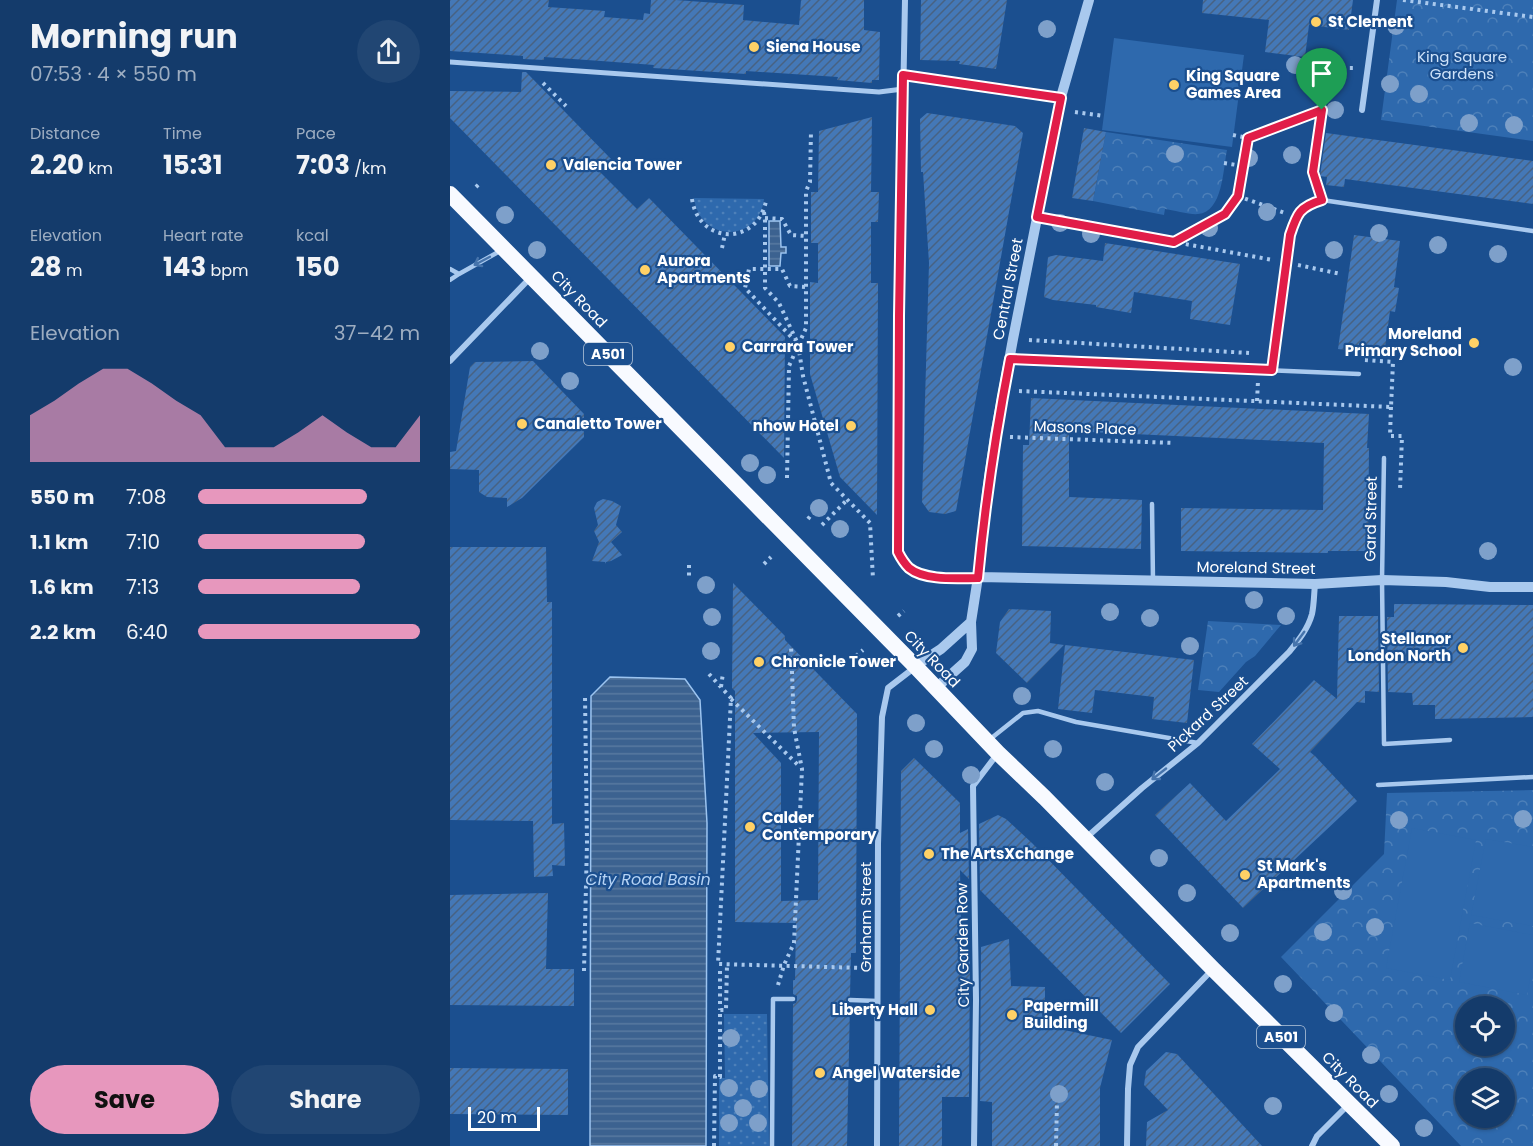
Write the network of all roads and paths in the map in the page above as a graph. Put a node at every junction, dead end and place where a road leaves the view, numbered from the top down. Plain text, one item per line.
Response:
1 (905, 0) edge
2 (1089, 0) edge
3 (1377, 0) edge
4 (1402, 0) edge
5 (1533, 17) edge
6 (450, 62) edge
7 (527, 67) junction
8 (1368, 68) junction
9 (903, 75) junction
10 (903, 89) junction
11 (1061, 98) junction
12 (566, 106) dead end
13 (1059, 110) junction
14 (1322, 110) junction
15 (1362, 110) dead end
16 (1104, 116) dead end
17 (811, 131) dead end
18 (1233, 135) dead end
19 (1248, 138) junction
20 (1224, 163) dead end
21 (1243, 166) junction
22 (481, 182) dead end
23 (476, 187) dead end
24 (450, 194) edge
25 (1238, 196) junction
26 (692, 200) dead end
27 (1322, 200) junction
28 (766, 201) dead end
29 (764, 212) junction
30 (1037, 217) junction
31 (1296, 217) junction
32 (765, 218) junction
33 (1533, 231) edge
34 (725, 234) junction
35 (806, 236) junction
36 (1174, 242) junction
37 (722, 248) dead end
38 (505, 249) junction
39 (1287, 263) junction
40 (450, 269) edge
41 (765, 269) junction
42 (459, 274) junction
43 (1341, 274) dead end
44 (532, 277) junction
45 (450, 280) edge
46 (806, 287) junction
47 (798, 344) junction
48 (1010, 359) junction
49 (450, 360) edge
50 (1272, 370) junction
51 (1359, 374) dead end
52 (995, 436) junction
53 (1174, 443) dead end
54 (1384, 458) dead end
55 (787, 478) dead end
56 (847, 500) junction
57 (1152, 504) dead end
58 (822, 525) dead end
59 (872, 552) junction
60 (880, 552) dead end
61 (771, 557) dead end
62 (764, 564) dead end
63 (689, 565) dead end
64 (689, 577) dead end
65 (978, 578) junction
66 (873, 579) dead end
67 (1382, 580) junction
68 (1153, 581) junction
69 (1315, 584) junction
70 (1533, 587) edge
71 (904, 611) dead end
72 (898, 616) dead end
73 (971, 622) junction
74 (791, 645) dead end
75 (863, 650) dead end
76 (856, 656) dead end
77 (915, 666) junction
78 (723, 673) dead end
79 (709, 674) dead end
80 (721, 688) junction
81 (936, 688) junction
82 (585, 696) dead end
83 (731, 698) junction
84 (1449, 740) dead end
85 (1198, 743) junction
86 (993, 747) junction
87 (802, 769) junction
88 (1533, 777) edge
89 (1378, 785) dead end
90 (1085, 840) junction
91 (727, 965) junction
92 (784, 965) junction
93 (878, 969) junction
94 (1213, 969) junction
95 (584, 971) dead end
96 (720, 971) dead end
97 (773, 999) junction
98 (793, 999) dead end
99 (850, 1000) dead end
100 (878, 1001) junction
101 (720, 1010) junction
102 (1058, 1101) dead end
103 (1349, 1104) junction
104 (714, 1146) edge
105 (772, 1146) edge
106 (877, 1146) edge
107 (974, 1146) edge
108 (1056, 1146) edge
109 (1127, 1146) edge
110 (1312, 1146) edge
111 (1392, 1146) edge

1 - 9 street
2 - 11 street, Central Street
3 - 8 street
4 - 5 path
6 - 7 street
7 - 10 street
7 - 12 path
8 - 14 path
8 - 15 street
9 - 10 street
9 - 11 street
10 - 65 street
11 - 13 street, Central Street
13 - 16 path
13 - 30 street, Central Street
14 - 19 path
14 - 27 path
17 - 35 path
18 - 19 path
19 - 21 path
20 - 21 path
21 - 25 path
22 - 23 path
24 - 38 highway, City Road / A501
25 - 31 path
25 - 36 path
26 - 34 path
27 - 31 lane
27 - 33 lane
28 - 29 path
29 - 32 path
29 - 34 path
30 - 36 path
30 - 48 street, Central Street
31 - 39 lane
32 - 35 path
32 - 41 path
34 - 37 path
35 - 46 path
36 - 39 path
38 -> 42 lane
38 - 44 highway, City Road / A501
39 - 43 path
39 - 50 lane
40 - 42 lane
41 - 46 path
41 - 47 path
41 - 47 path
42 - 45 lane
44 - 49 street
44 - 77 highway, City Road / A501
46 - 47 path
47 - 55 path
47 - 56 path
48 - 50 lane
48 - 52 street, Central Street
50 - 51 lane
52 - 53 path, Masons Place
52 - 65 street, Central Street
54 - 67 lane, Gard Street
56 - 58 path
56 - 59 path
57 - 68 lane
59 - 60 path
59 - 66 path
61 - 62 path
63 - 64 path
65 - 68 street, Moreland Street
65 - 73 street, Central Street
67 - 69 street, Moreland Street
67 - 70 street, Moreland Street
67 - 84 lane, Gard Street
68 - 69 street, Moreland Street
69 -> 85 street, Pickard Street
71 - 72 path
73 - 77 street
73 - 81 street, Central Street
74 - 87 path
75 - 76 path
77 - 81 highway, City Road / A501
77 - 93 street, Graham Street
78 - 80 path
79 - 80 path
80 - 83 path
81 - 86 highway, City Road / A501
82 - 95 path
83 - 87 path
83 - 91 path
85 - 86 lane
85 -> 90 street, Pickard Street
86 - 90 highway, City Road / A501
86 - 107 street, City Garden Row
87 - 92 path
88 - 89 lane
90 - 94 highway, City Road / A501
91 - 92 path
91 - 101 path
92 - 93 path
92 - 97 path
93 - 100 street, Graham Street
94 - 103 highway, City Road / A501
94 - 109 street
96 - 101 path
97 - 98 lane
97 - 105 lane
99 - 100 lane
100 - 106 street, Graham Street
101 - 104 path
102 - 108 path
103 - 110 street
103 - 111 highway, City Road / A501

